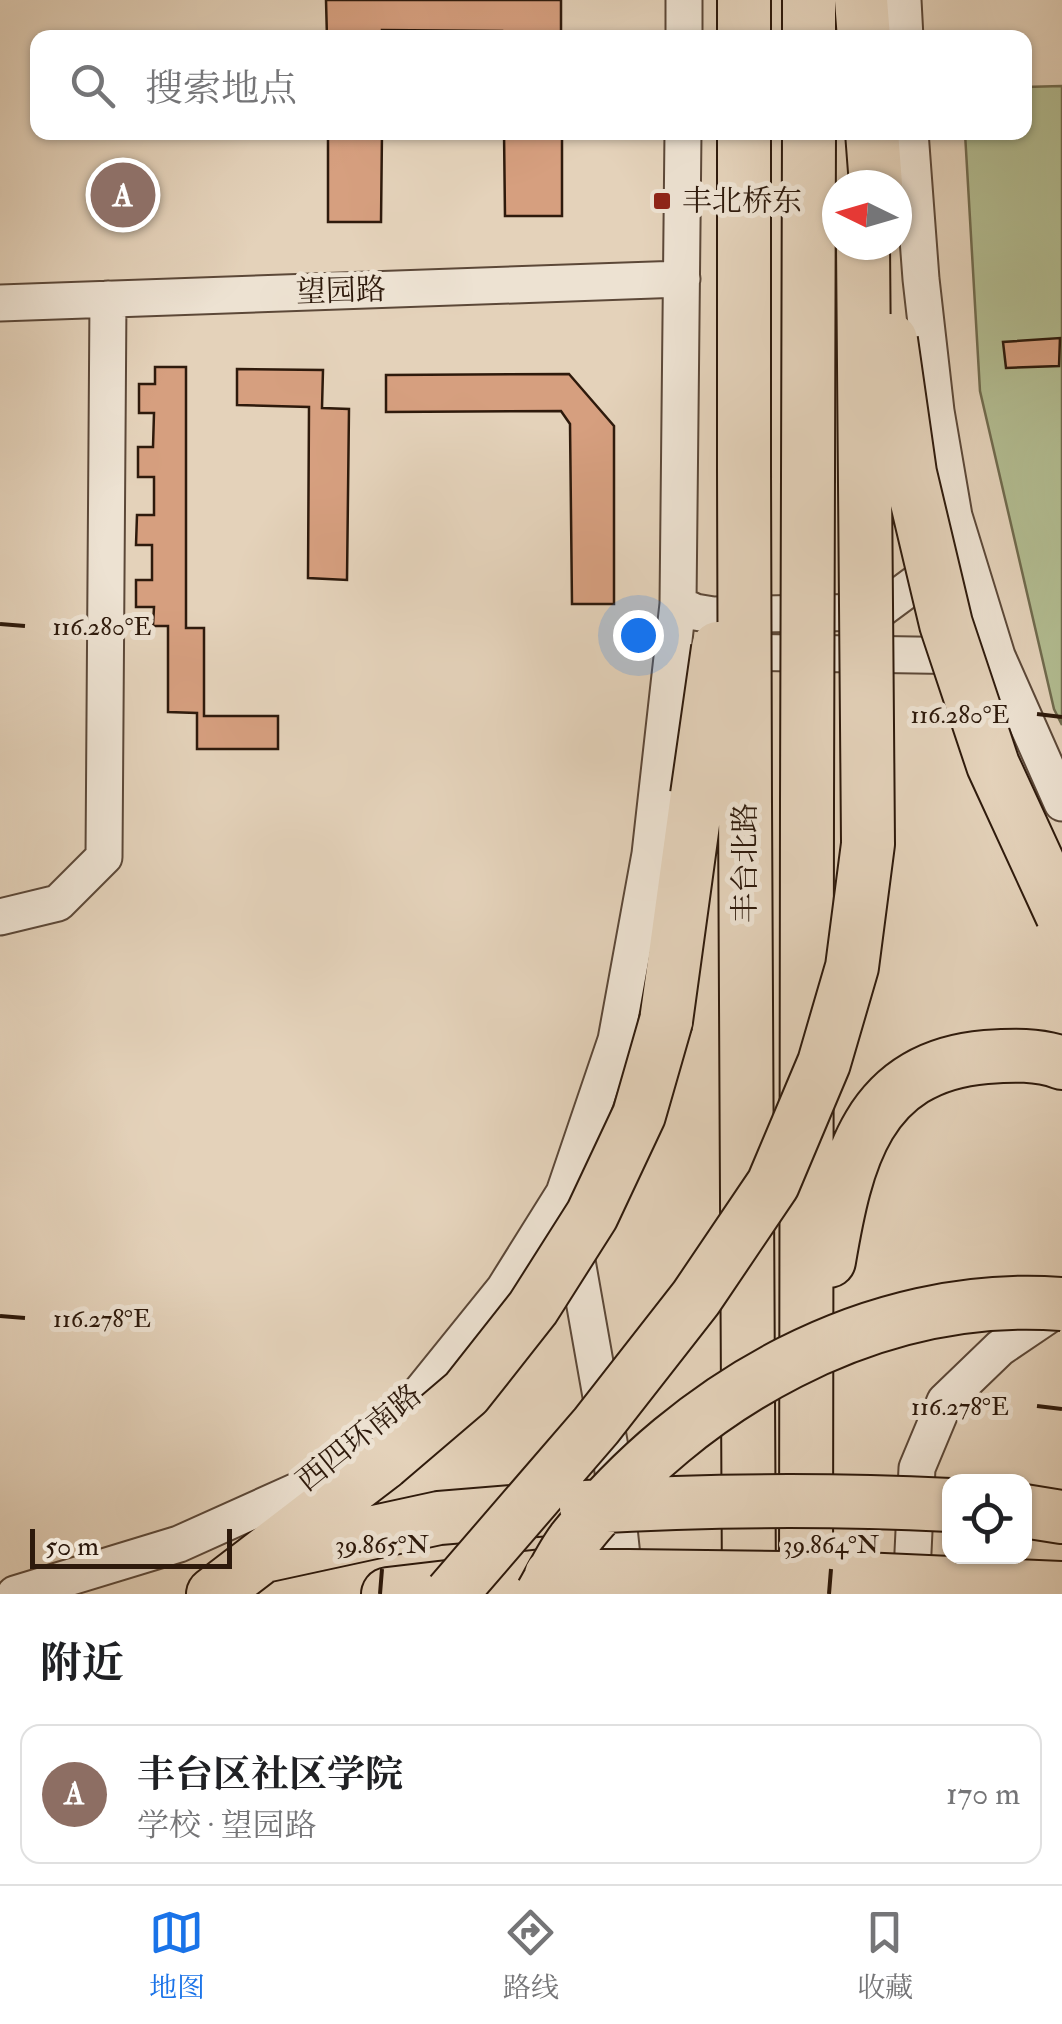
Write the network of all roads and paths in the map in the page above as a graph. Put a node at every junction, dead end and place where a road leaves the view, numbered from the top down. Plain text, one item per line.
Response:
1 (684, 0) edge
2 (744, 0) edge
3 (810, 0) edge
4 (860, 0) edge
5 (903, 0) edge
6 (684, 30) edge
7 (744, 30) edge
8 (809, 30) edge
9 (862, 30) edge
10 (905, 30) edge
11 (684, 140) edge
12 (744, 140) edge
13 (809, 140) edge
14 (862, 140) edge
15 (873, 140) edge
16 (911, 140) edge
17 (862, 170) edge
18 (875, 170) edge
19 (863, 260) edge
20 (882, 260) edge
21 (682, 279) junction
22 (108, 299) junction
23 (0, 303) edge
24 (954, 516) junction
25 (678, 604) junction
26 (674, 656) junction
27 (997, 656) junction
28 (721, 799) junction
29 (1062, 803) edge
30 (1062, 916) edge
31 (0, 918) edge
32 (1062, 1063) edge
33 (564, 1193) junction
34 (1062, 1305) edge
35 (805, 1406) junction
36 (942, 1505) edge
37 (264, 1556) junction
38 (547, 1585) edge
39 (1062, 1588) edge
40 (15, 1594) edge
41 (213, 1594) edge
42 (388, 1594) edge
43 (451, 1594) edge
44 (626, 1594) edge
45 (749, 1594) edge
46 (806, 1594) edge
47 (911, 1594) edge

1 - 6 street
2 - 7 highway
3 - 8 highway
4 - 9 highway
5 - 10 street
11 - 21 street
12 - 28 highway, bridge
13 - 35 highway, 丰台北路, bridge
14 - 17 highway
15 - 18 highway
16 - 24 street
19 - 43 highway, bridge
20 - 30 highway, bridge
21 - 22 street, 望园路
21 - 25 street
22 - 23 street, 望园路
22 - 31 street
24 - 25 street
24 - 27 street
25 - 26 street
26 - 27 street
26 - 33 street
27 - 29 street
28 - 37 highway, bridge
28 - 45 highway, 丰台北路
32 - 35 highway
33 - 40 street, 西四环南路
33 - 44 street
34 - 38 highway, bridge
34 - 47 street
35 - 46 highway, 丰台北路
36 - 37 highway, bridge
37 - 41 highway
38 - 39 highway, bridge
38 - 42 highway

